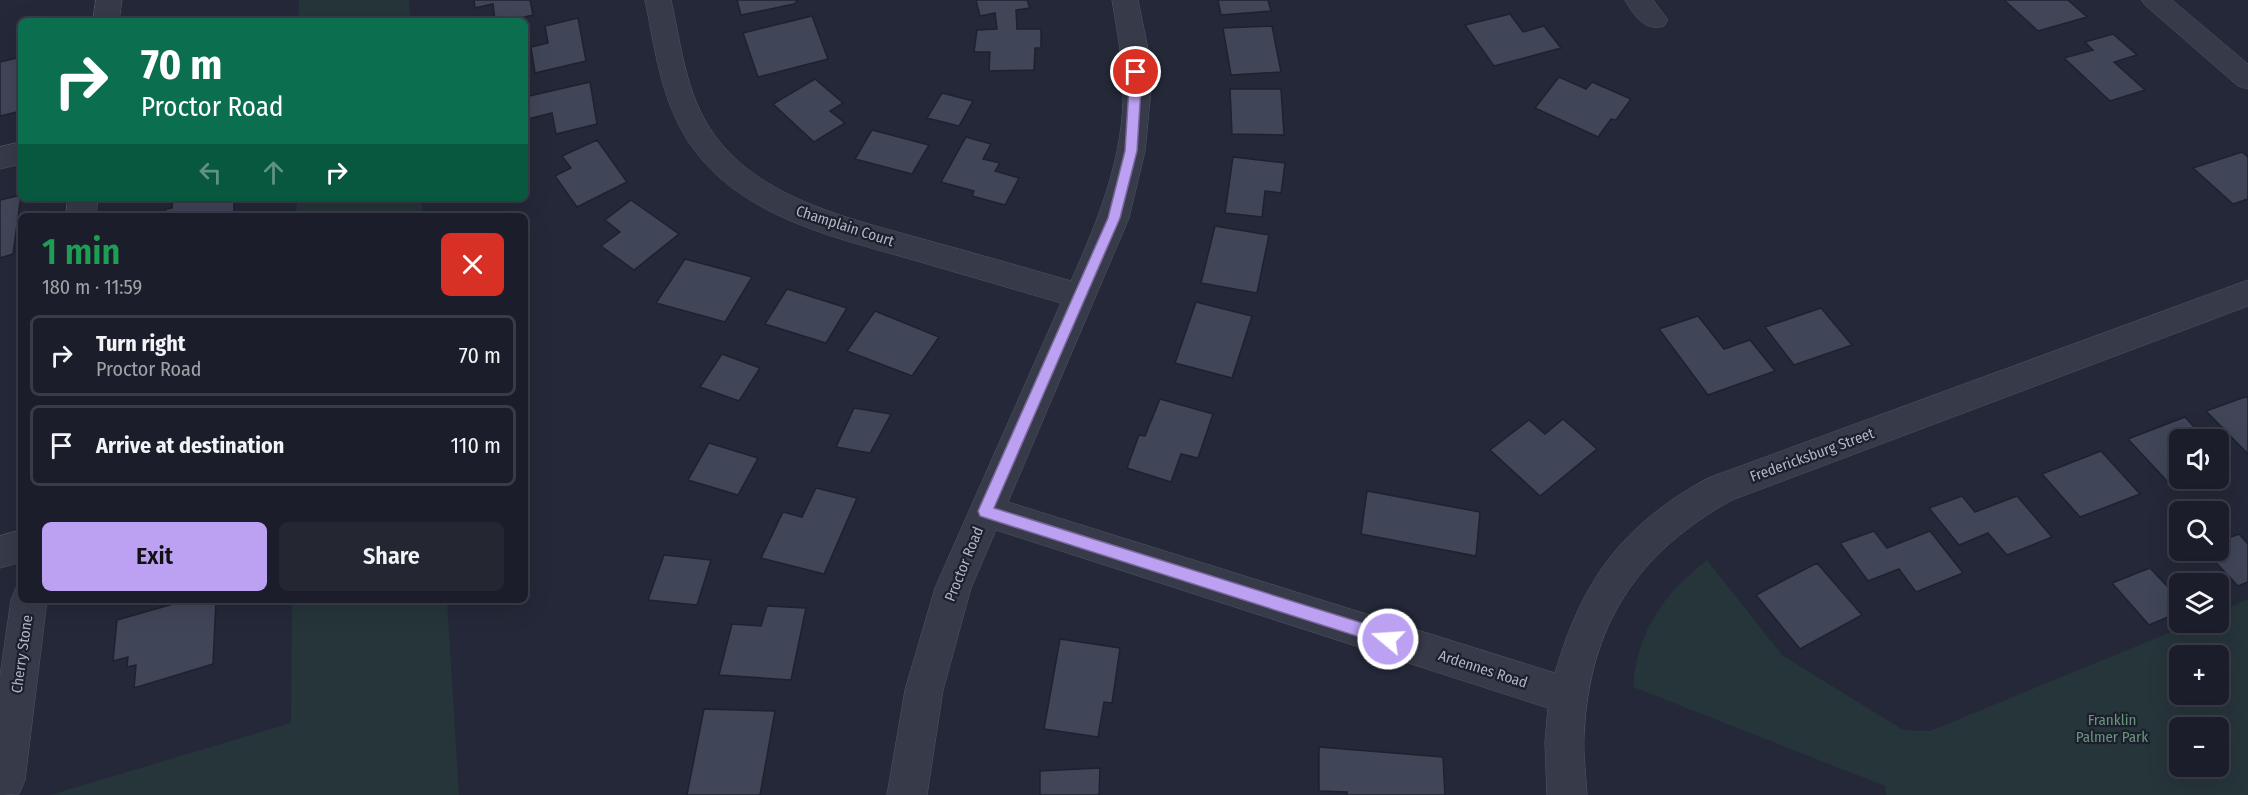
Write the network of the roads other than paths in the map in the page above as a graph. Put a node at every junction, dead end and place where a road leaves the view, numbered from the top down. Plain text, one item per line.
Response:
1 (109, 0) edge
2 (658, 0) edge
3 (1125, 0) edge
4 (1638, 0) edge
5 (2155, 0) edge
6 (106, 18) edge
7 (1656, 20) dead end
8 (2248, 79) edge
9 (18, 154) edge
10 (0, 158) edge
11 (2248, 293) edge
12 (1081, 297) junction
13 (986, 511) junction
14 (18, 547) edge
15 (0, 552) edge
16 (29, 603) edge
17 (1569, 696) junction
18 (5, 780) dead end
19 (907, 795) edge
20 (1567, 795) edge

1 - 6 street
2 - 12 street, Champlain Court
3 - 12 street, Proctor Road
4 - 7 street
5 - 8 street
9 - 10 street
11 - 17 street, Fredericksburg Street
12 - 13 street, Proctor Road
13 - 17 street, Ardennes Road
13 - 19 street, Proctor Road
14 - 15 street
16 - 18 street, Cherry Stone
17 - 20 street, Fredericksburg Street

